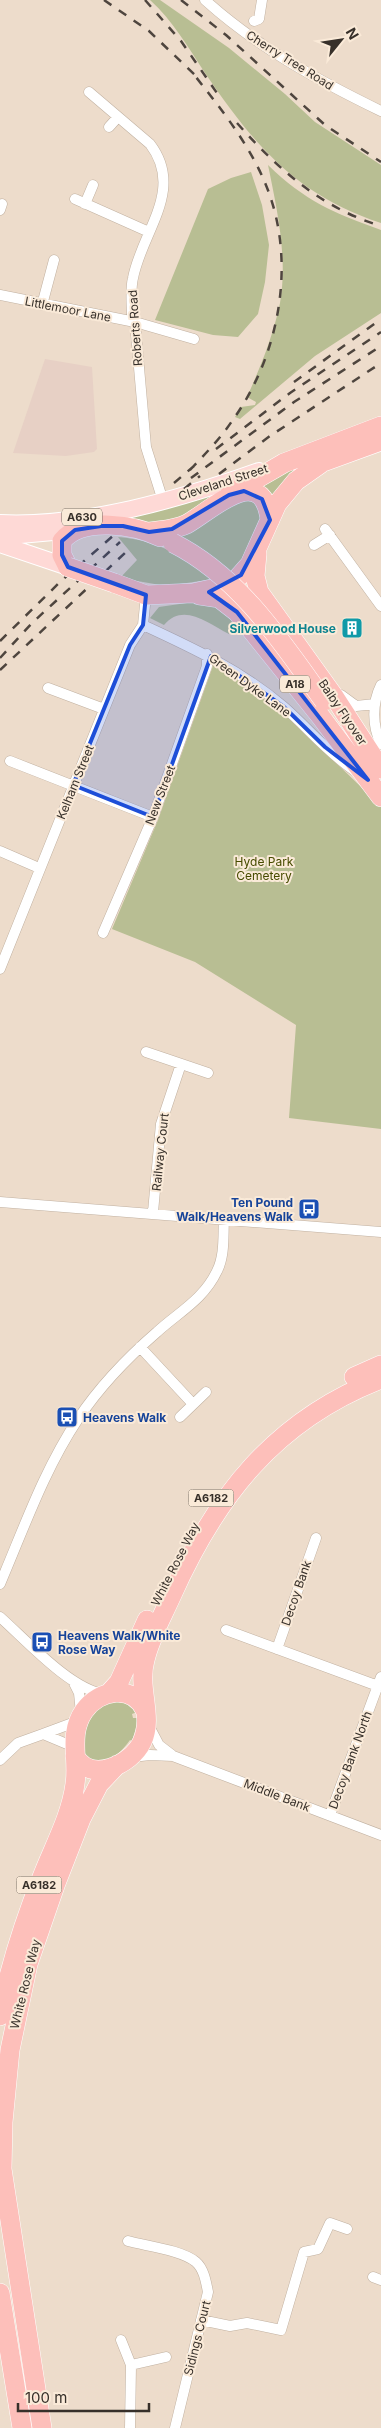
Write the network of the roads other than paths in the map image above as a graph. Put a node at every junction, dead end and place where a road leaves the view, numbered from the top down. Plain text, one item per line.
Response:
1 (205, 0) edge
2 (262, 0) edge
3 (254, 21) dead end
4 (89, 92) dead end
5 (381, 110) edge
6 (118, 117) junction
7 (109, 127) dead end
8 (93, 185) dead end
9 (75, 199) dead end
10 (85, 204) junction
11 (149, 232) junction
12 (54, 260) dead end
13 (0, 295) edge
14 (42, 304) junction
15 (135, 322) junction
16 (194, 339) dead end
17 (381, 426) edge
18 (381, 441) edge
19 (284, 463) junction
20 (228, 495) junction
21 (162, 501) junction
22 (270, 520) junction
23 (0, 523) edge
24 (75, 530) junction
25 (0, 532) edge
26 (149, 532) junction
27 (0, 544) edge
28 (314, 545) dead end
29 (257, 550) junction
30 (68, 567) junction
31 (193, 594) junction
32 (146, 595) junction
33 (381, 606) edge
34 (143, 625) junction
35 (295, 642) junction
36 (207, 654) junction
37 (381, 685) edge
38 (48, 688) dead end
39 (375, 704) junction
40 (104, 709) junction
41 (381, 744) edge
42 (10, 761) dead end
43 (377, 776) edge
44 (73, 786) junction
45 (381, 797) edge
46 (153, 817) junction
47 (0, 851) edge
48 (40, 868) junction
49 (103, 933) dead end
50 (0, 969) edge
51 (146, 1052) dead end
52 (180, 1064) junction
53 (208, 1072) dead end
54 (0, 1202) edge
55 (154, 1212) junction
56 (224, 1218) junction
57 (381, 1232) edge
58 (140, 1347) junction
59 (381, 1365) edge
60 (381, 1379) edge
61 (206, 1392) dead end
62 (193, 1404) junction
63 (180, 1417) dead end
64 (316, 1538) dead end
65 (0, 1584) edge
66 (0, 1617) edge
67 (226, 1630) dead end
68 (277, 1648) junction
69 (379, 1681) edge
70 (74, 1683) junction
71 (108, 1693) junction
72 (146, 1716) junction
73 (79, 1719) junction
74 (43, 1734) junction
75 (75, 1751) junction
76 (173, 1756) junction
77 (0, 1760) edge
78 (123, 1762) junction
79 (330, 1815) junction
80 (381, 1835) edge
81 (0, 2016) edge
82 (347, 2229) dead end
83 (128, 2241) dead end
84 (0, 2293) edge
85 (201, 2320) junction
86 (121, 2340) dead end
87 (166, 2358) dead end
88 (130, 2365) junction
89 (22, 2428) edge
90 (42, 2428) edge
91 (130, 2428) edge
92 (175, 2428) edge

1 - 5 street, Cherry Tree Road
2 - 3 street
4 - 6 street, Roberts Road
6 - 7 street
6 - 11 street, Roberts Road
8 - 10 street
9 - 10 street
10 - 11 street
11 - 15 street, Roberts Road
12 - 14 street
13 - 14 street, Littlemoor Lane
14 - 15 street, Littlemoor Lane
15 - 16 street, Littlemoor Lane
15 - 21 street, Roberts Road
17 - 19 highway, Cleveland Street / A630
18 - 22 highway
19 - 20 highway, Cleveland Street / A630
19 - 21 main road, Cleveland Street / A630
20 - 22 highway, Balby Flyover / A630
20 - 26 highway, Balby Flyover / A630
21 - 23 main road, A630
22 - 29 highway, Balby Flyover
24 - 25 main road, Balby Flyover / A630
24 - 26 highway, Balby Flyover / A630
24 - 30 highway, A630
26 - 43 highway, Balby Flyover / A18, bridge
27 - 30 main road
28 - 33 street
29 - 31 highway, Balby Flyover
29 - 35 highway, Balby Flyover / A18
30 - 32 highway, Balby Flyover, bridge
31 - 32 highway, Balby Flyover
31 - 43 highway, A18
32 - 34 street, Kelham Street
34 - 36 street, Green Dyke Lane
34 - 40 street, Kelham Street
35 - 39 street
35 - 43 highway, Balby Flyover / A18
36 - 43 street, Green Dyke Lane
36 - 46 street, New Street
37 - 39 street
38 - 40 street
39 - 41 street
40 - 44 street, Kelham Street
42 - 44 street
43 - 45 highway, A18
44 - 46 street
44 - 48 street, Kelham Street
46 - 49 street, New Street
47 - 48 street
48 - 50 street, Kelham Street
51 - 52 street
52 - 53 street
52 - 55 street, Railway Court
54 - 55 street
55 - 56 street
56 - 57 street
56 - 58 street
58 - 62 street
58 - 65 street
59 - 71 highway, White Rose Way / A6182
60 - 72 highway, White Rose Way / A6182
61 - 62 street
62 - 63 street
64 - 68 street, Decoy Bank
66 - 70 street
67 - 68 street
68 - 69 street
69 - 79 street, Decoy Bank North
70 - 71 street
70 - 73 street
71 - 72 highway
71 - 73 highway, White Rose Way
72 - 76 street, Middle Bank
72 - 78 highway, White Rose Way
73 - 74 street
73 - 75 highway, White Rose Way
74 - 75 street
74 - 77 street
75 - 78 highway
75 - 81 highway, White Rose Way / A6182
76 - 78 street, Middle Bank
76 - 79 street, Middle Bank
78 - 90 highway, White Rose Way / A6182
79 - 80 street, Middle Bank
82 - 85 street
83 - 85 street, Sidings Court
84 - 89 highway
85 - 92 street, Sidings Court
86 - 88 street
87 - 88 street, Sidings Court
88 - 91 street

